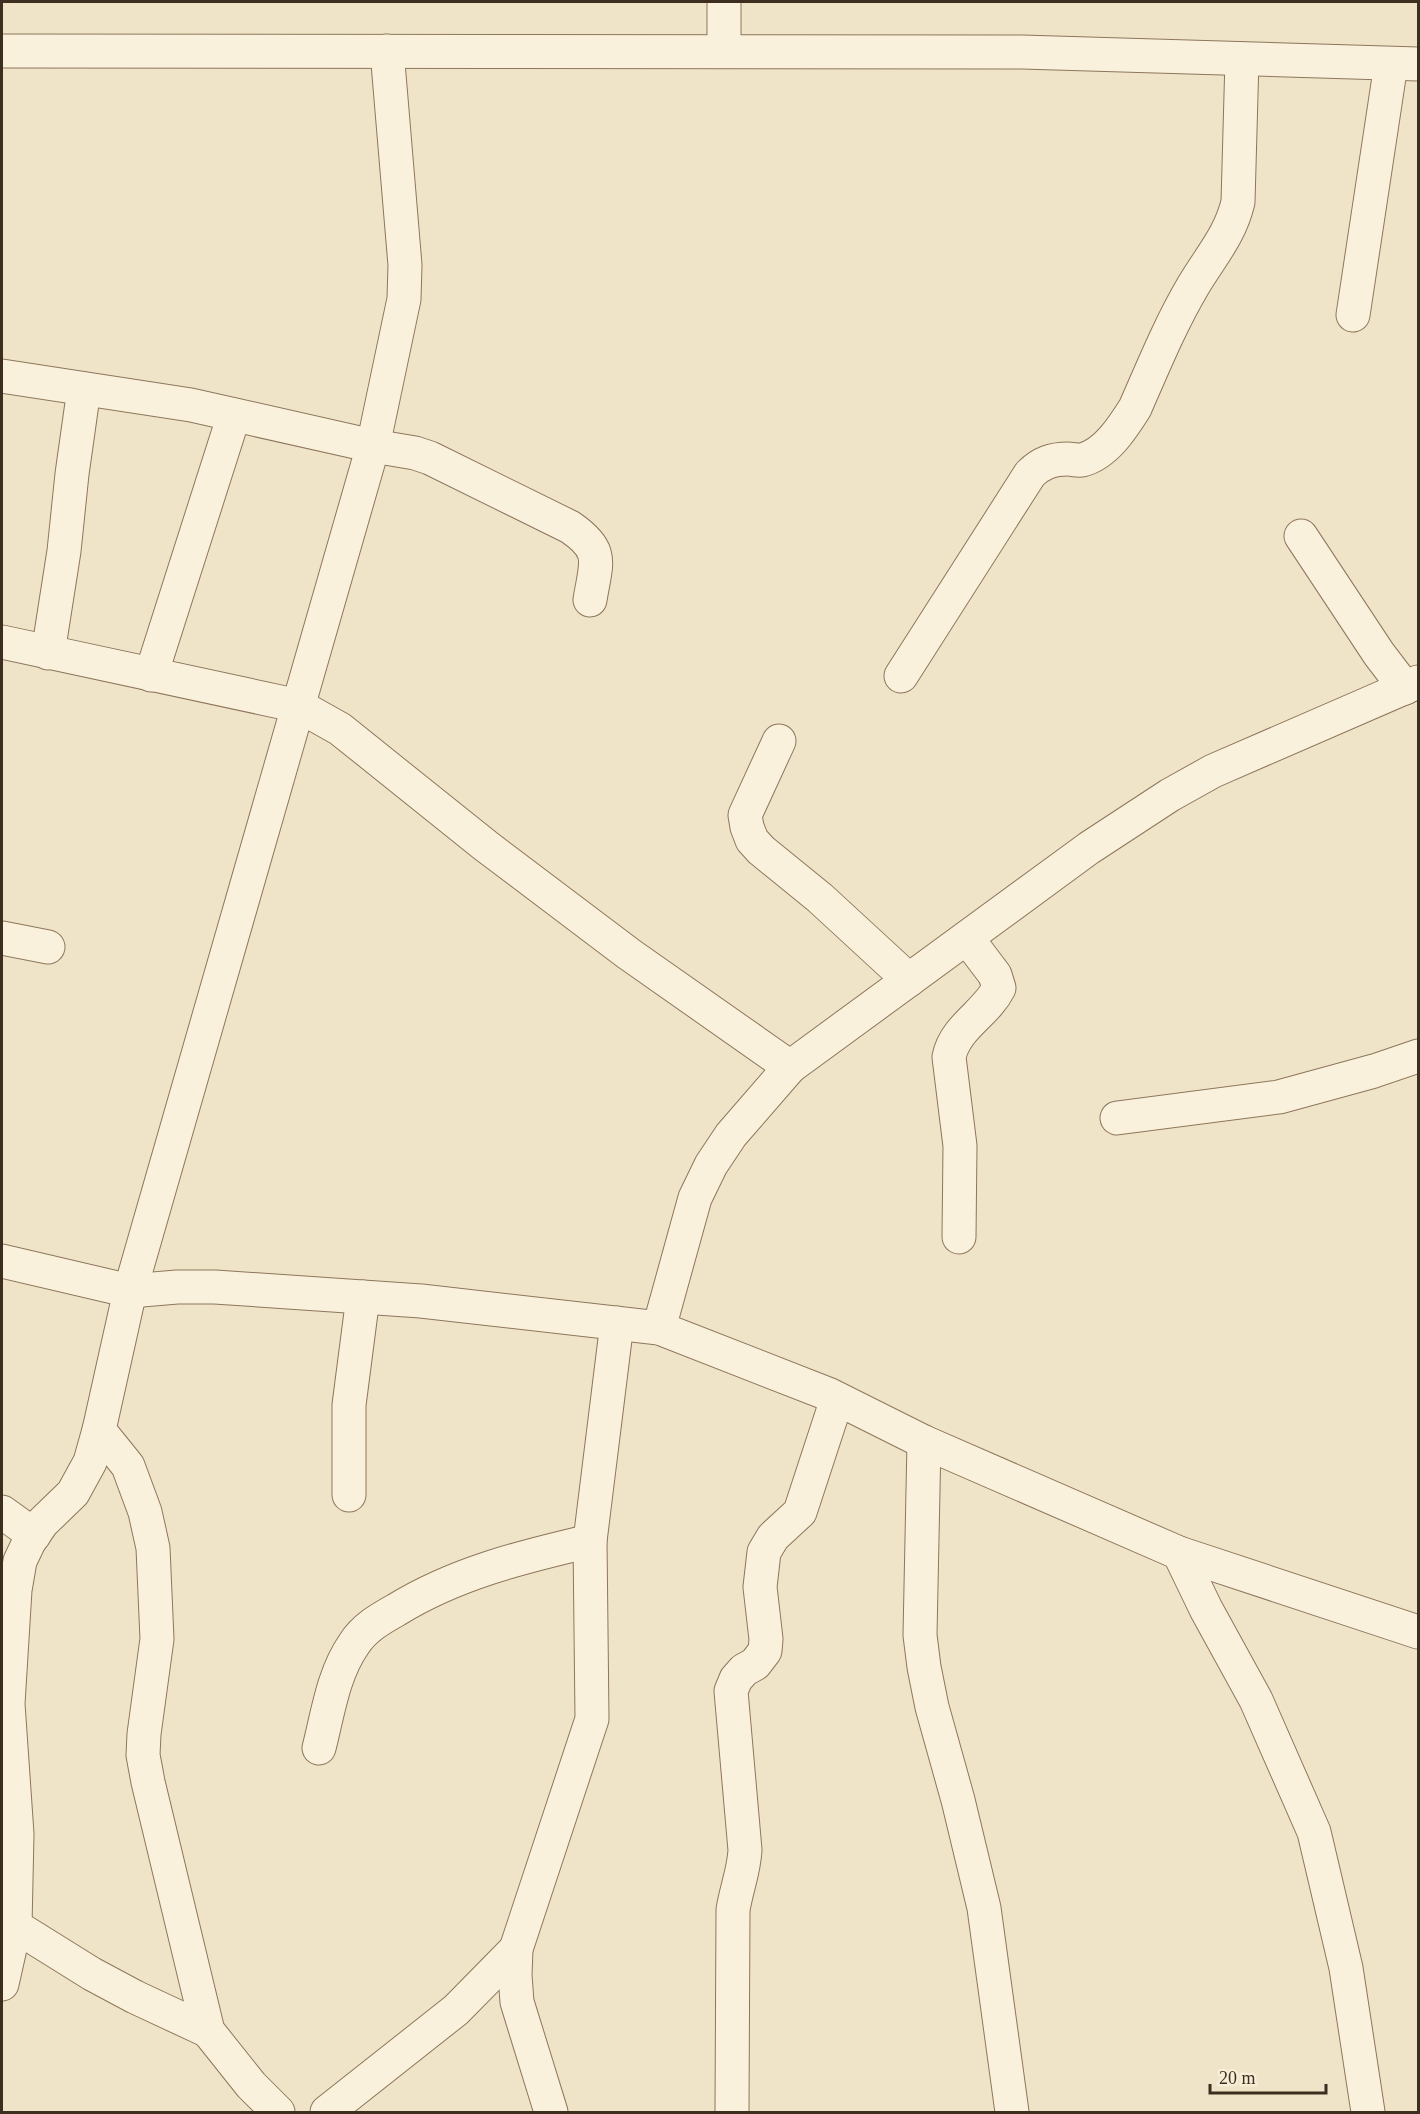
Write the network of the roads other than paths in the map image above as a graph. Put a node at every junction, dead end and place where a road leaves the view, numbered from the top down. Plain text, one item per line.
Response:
1 (724, 2) edge
2 (2, 51) edge
3 (387, 51) junction
4 (724, 51) junction
5 (1242, 59) junction
6 (1405, 64) edge
7 (1353, 315) dead end
8 (2, 376) edge
9 (84, 389) junction
10 (234, 415) junction
11 (373, 446) junction
12 (1301, 536) dead end
13 (590, 600) dead end
14 (2, 642) edge
15 (48, 653) junction
16 (151, 675) junction
17 (901, 676) dead end
18 (1412, 685) edge
19 (299, 706) junction
20 (779, 741) dead end
21 (2, 938) edge
22 (967, 938) junction
23 (48, 947) dead end
24 (909, 980) junction
25 (1419, 1056) edge
26 (790, 1067) junction
27 (1117, 1118) dead end
28 (959, 1237) dead end
29 (2, 1261) edge
30 (130, 1291) junction
31 (363, 1297) junction
32 (617, 1323) junction
33 (659, 1328) junction
34 (837, 1399) junction
35 (99, 1430) junction
36 (924, 1442) junction
37 (349, 1495) dead end
38 (2, 1512) edge
39 (34, 1535) junction
40 (590, 1541) junction
41 (1179, 1553) junction
42 (1419, 1632) edge
43 (319, 1748) dead end
44 (15, 1926) junction
45 (516, 1949) junction
46 (2, 1984) edge
47 (208, 2031) junction
48 (278, 2112) edge
49 (327, 2112) edge
50 (551, 2112) edge
51 (732, 2112) edge
52 (1012, 2112) edge
53 (1368, 2112) edge

1 - 4 street
2 - 3 street
3 - 4 street
3 - 11 street
4 - 5 street
5 - 6 street
5 - 17 street
6 - 7 street
8 - 9 street
9 - 10 street
9 - 15 street
10 - 11 street
10 - 16 street
11 - 13 street
11 - 19 street
12 - 18 street
14 - 15 street
15 - 16 street
16 - 19 street
18 - 22 street
19 - 26 street
19 - 30 street
20 - 24 street
21 - 23 street
22 - 24 street
22 - 28 street
24 - 26 street
25 - 27 street
26 - 33 street
29 - 30 street
30 - 31 street
30 - 35 street
31 - 32 street
31 - 37 street
32 - 33 street
32 - 40 street
33 - 34 street
34 - 36 street
34 - 51 street
35 - 39 street
35 - 47 street
36 - 41 street
36 - 52 street
38 - 39 street
39 - 44 street
40 - 43 street
40 - 45 street
41 - 42 street
41 - 53 street
44 - 46 street
44 - 47 street
45 - 49 street
45 - 50 street
47 - 48 street

